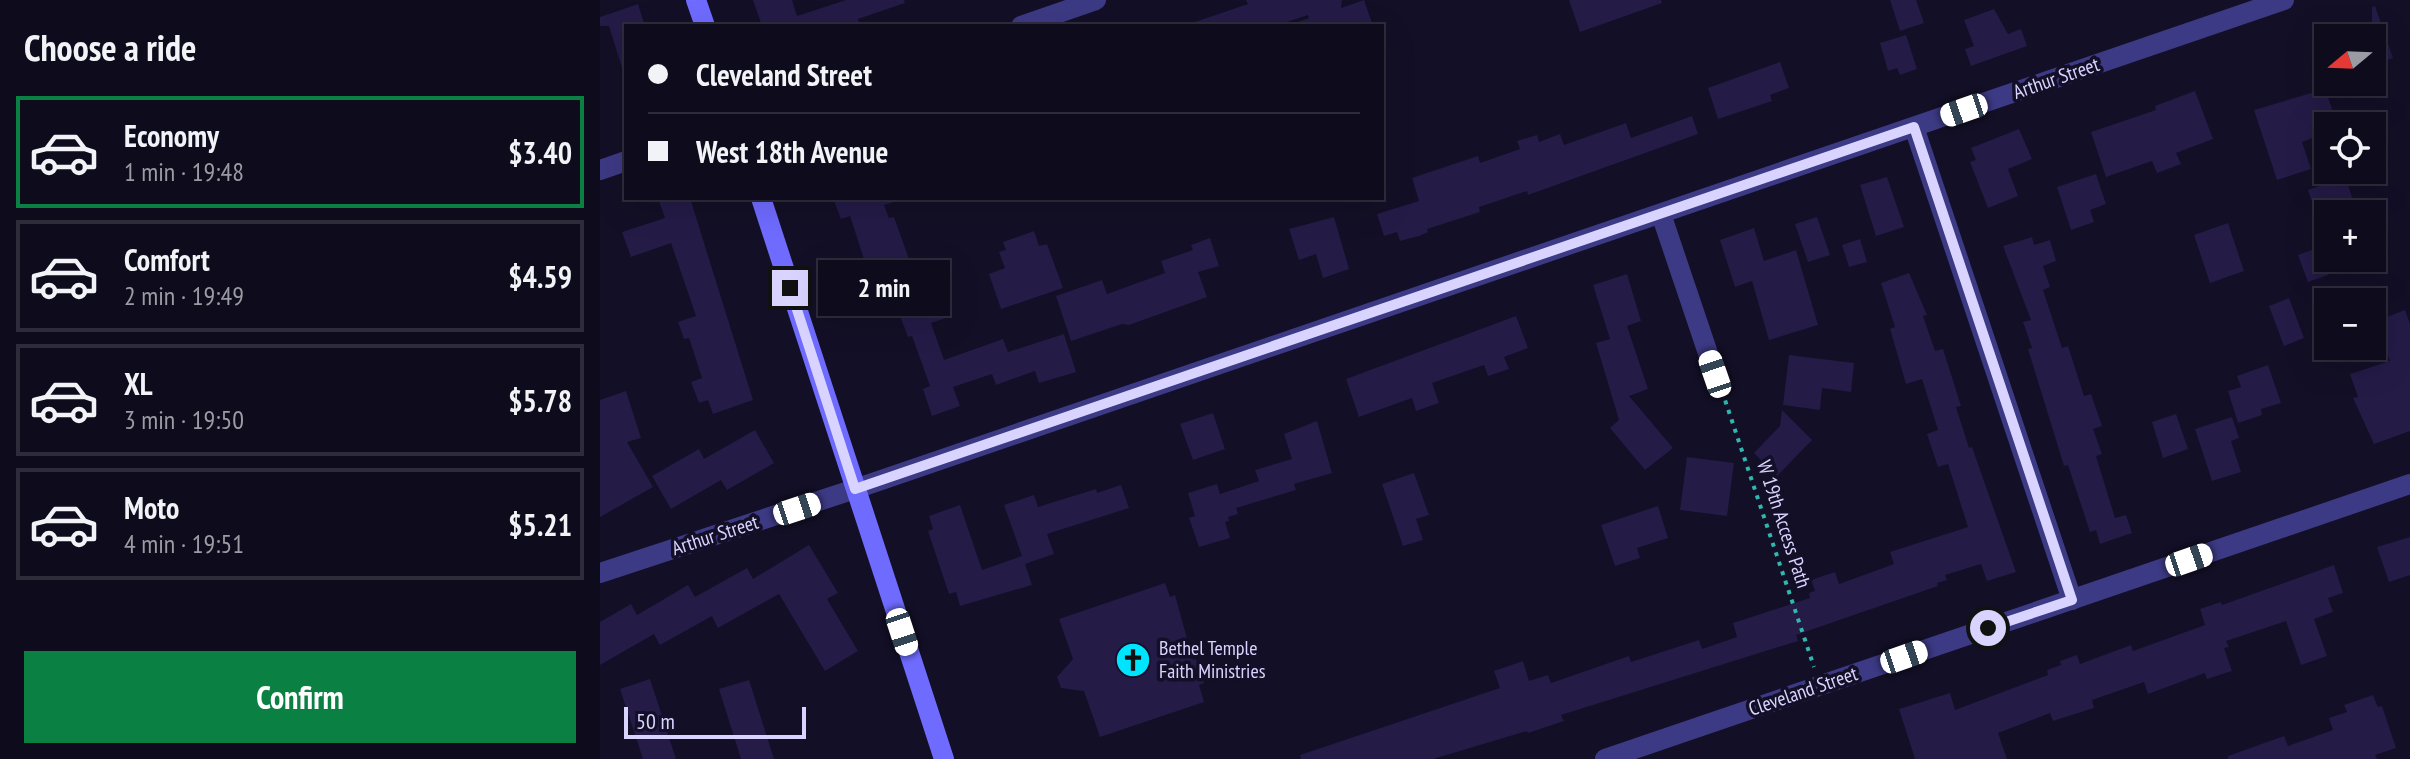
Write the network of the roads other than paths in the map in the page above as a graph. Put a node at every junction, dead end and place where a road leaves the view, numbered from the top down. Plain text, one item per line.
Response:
1 (696, 0) edge
2 (1096, 0) edge
3 (2284, 0) edge
4 (704, 24) edge
5 (1027, 24) edge
6 (1914, 127) junction
7 (624, 162) edge
8 (600, 170) edge
9 (762, 200) edge
10 (1661, 214) junction
11 (1715, 374) road end
12 (2410, 484) edge
13 (855, 489) junction
14 (600, 573) edge
15 (2072, 600) junction
16 (944, 759) edge
17 (1605, 759) edge

1 - 4 main road
2 - 5 street
3 - 6 street, Arthur Street
6 - 10 street, Arthur Street
6 - 15 street
7 - 8 street
9 - 13 main road
10 - 11 street
10 - 13 street, Arthur Street
12 - 15 street, Cleveland Street
13 - 14 street, Arthur Street
13 - 16 main road
15 - 17 street, Cleveland Street

